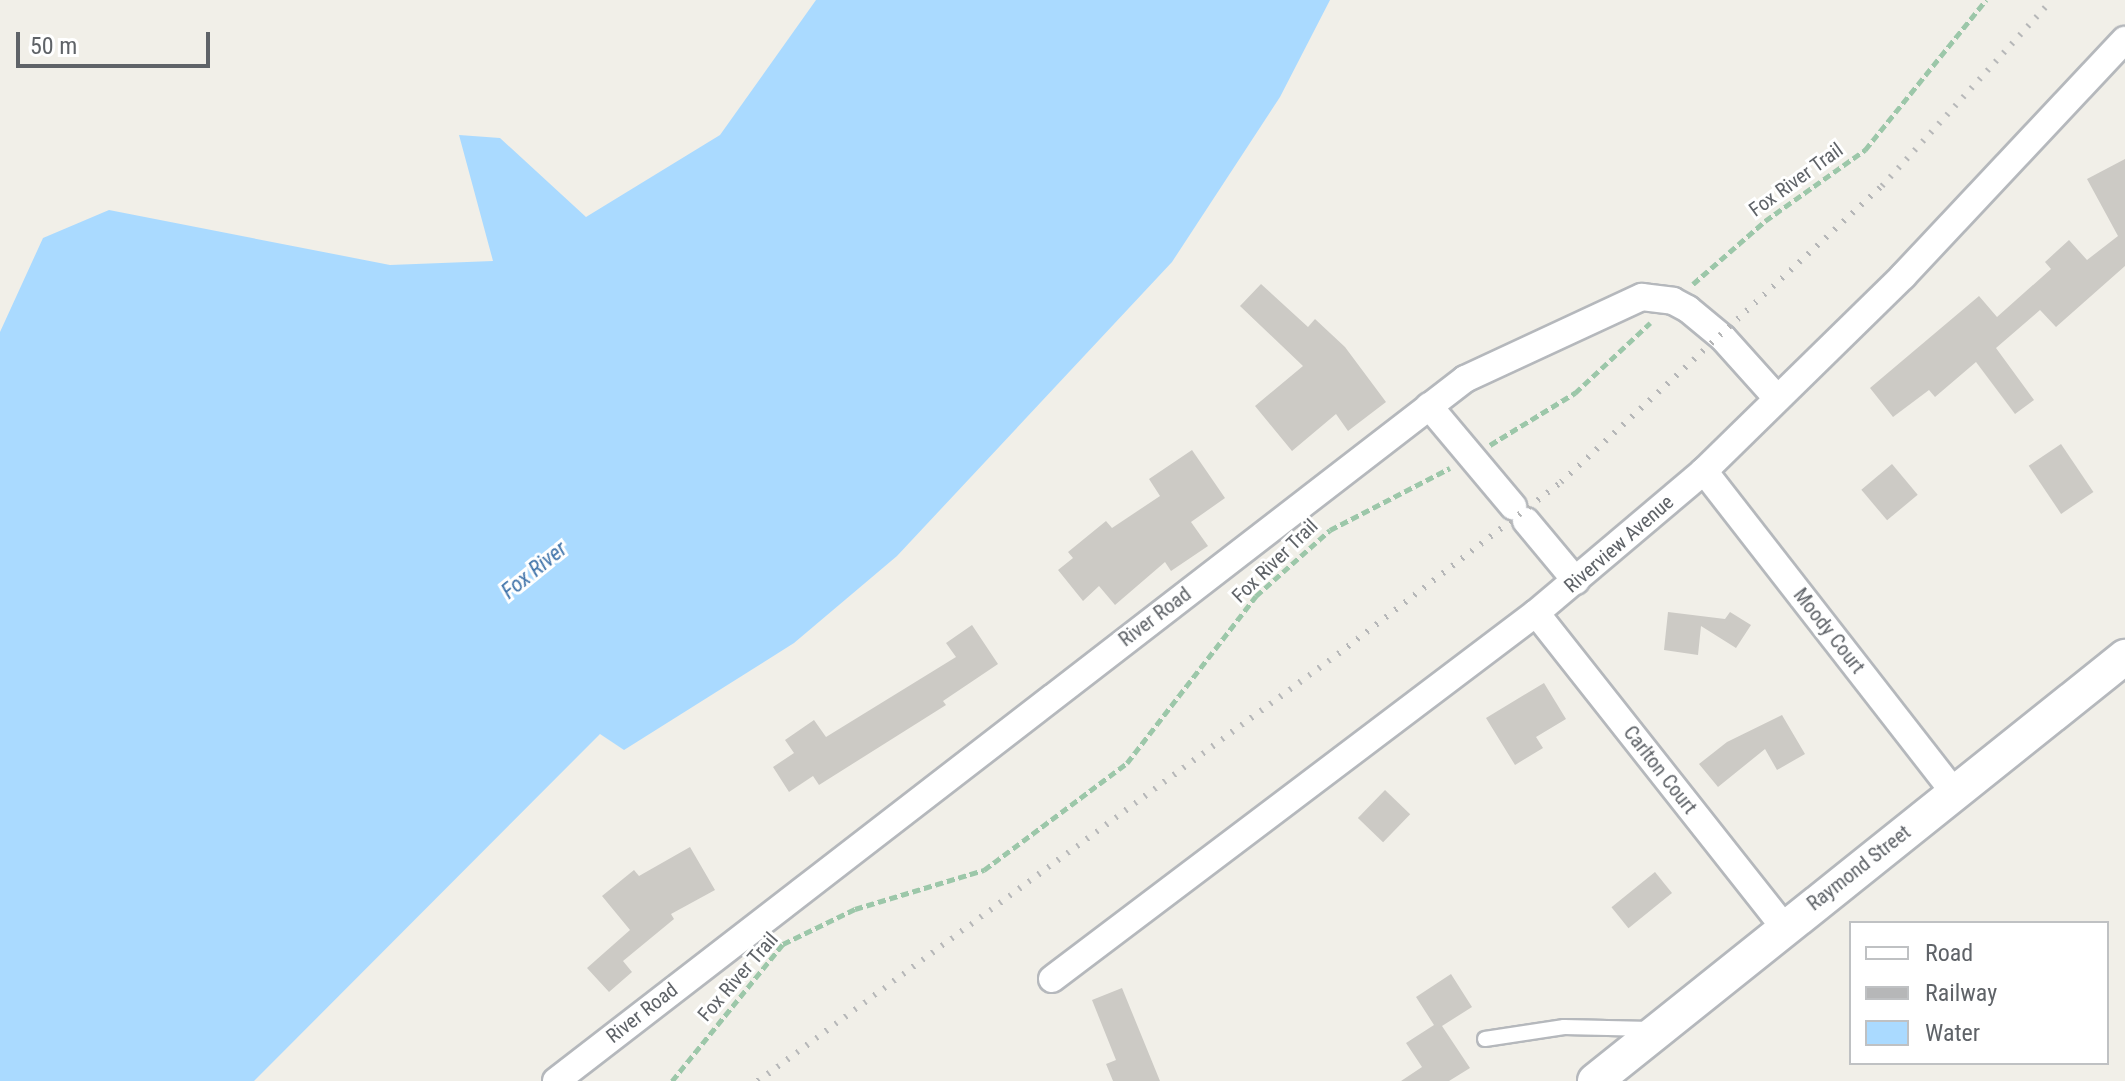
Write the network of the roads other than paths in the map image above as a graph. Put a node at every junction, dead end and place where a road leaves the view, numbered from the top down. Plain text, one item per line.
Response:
1 (2125, 40) edge
2 (1776, 397) junction
3 (1429, 406) junction
4 (1704, 471) junction
5 (1576, 581) junction
6 (1536, 613) junction
7 (2125, 657) edge
8 (1954, 792) junction
9 (1784, 927) junction
10 (1052, 979) dead end
11 (1659, 1029) junction
12 (1485, 1039) dead end
13 (556, 1081) edge
14 (1595, 1081) edge

1 - 2 street, Riverview Avenue
2 - 3 street, River Road
2 - 4 street, Riverview Avenue
3 - 5 street
3 - 13 street, River Road
4 - 5 street, Riverview Avenue
4 - 8 street, Moody Court
5 - 6 street, Riverview Avenue
6 - 9 street, Carlton Court
6 - 10 street, Riverview Avenue
7 - 8 street, Raymond Street
8 - 9 street, Raymond Street
9 - 11 street, Raymond Street
11 - 12 lane
11 - 14 street, Raymond Street

